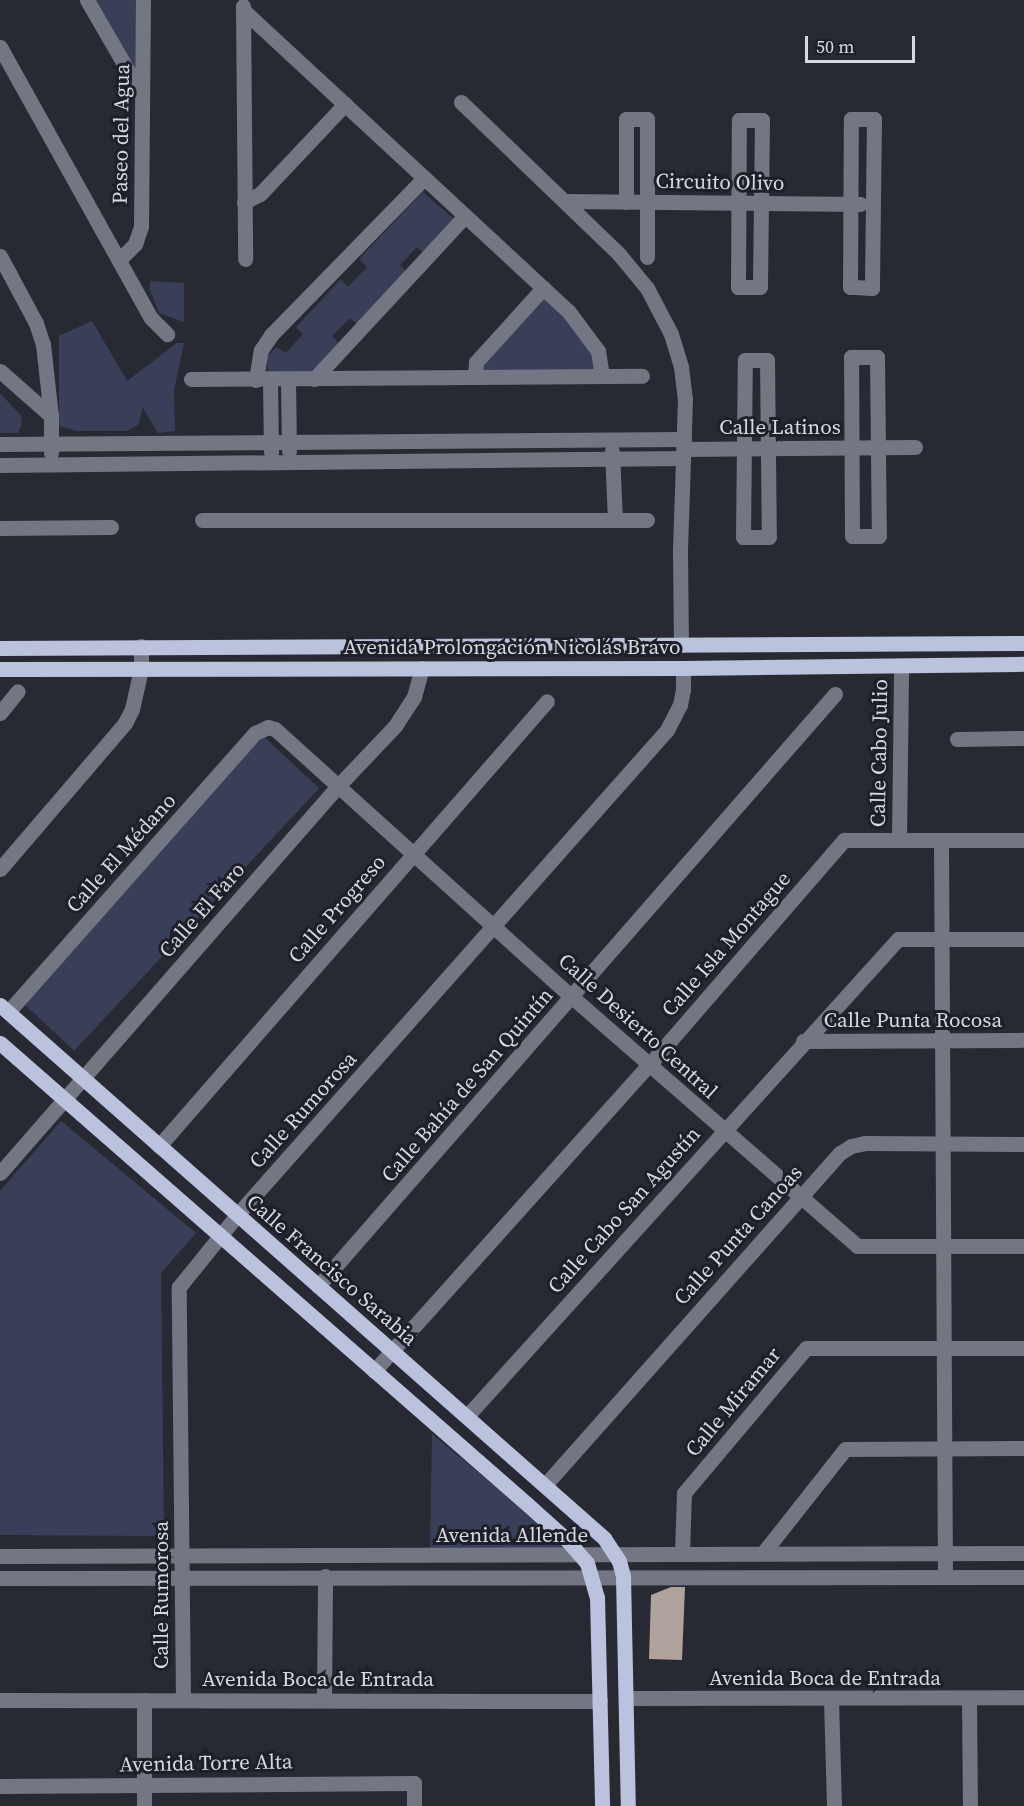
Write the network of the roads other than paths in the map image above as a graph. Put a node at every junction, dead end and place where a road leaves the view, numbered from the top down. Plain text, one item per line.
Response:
1 (87, 0) edge
2 (143, 0) edge
3 (244, 5) edge
4 (0, 47) edge
5 (142, 95) junction
6 (461, 102) dead end
7 (345, 104) junction
8 (424, 178) junction
9 (566, 201) junction
10 (244, 202) junction
11 (626, 202) junction
12 (647, 202) junction
13 (739, 203) junction
14 (761, 203) junction
15 (851, 204) junction
16 (873, 204) junction
17 (465, 216) junction
18 (0, 256) edge
19 (647, 257) dead end
20 (245, 259) dead end
21 (119, 260) junction
22 (543, 288) junction
23 (167, 334) dead end
24 (0, 371) edge
25 (602, 376) junction
26 (642, 376) dead end
27 (475, 377) junction
28 (191, 379) dead end
29 (314, 379) junction
30 (263, 380) junction
31 (288, 380) junction
32 (51, 416) junction
33 (606, 439) junction
34 (271, 442) junction
35 (288, 442) junction
36 (0, 444) edge
37 (51, 444) junction
38 (915, 447) dead end
39 (683, 448) junction
40 (768, 448) junction
41 (852, 448) junction
42 (878, 448) junction
43 (744, 449) junction
44 (607, 459) junction
45 (289, 460) junction
46 (271, 461) junction
47 (51, 464) junction
48 (0, 465) edge
49 (202, 520) dead end
50 (610, 520) junction
51 (647, 520) dead end
52 (111, 527) dead end
53 (0, 528) edge
54 (1024, 643) edge
55 (681, 645) junction
56 (141, 646) junction
57 (0, 648) edge
58 (1024, 664) edge
59 (901, 666) junction
60 (422, 668) junction
61 (682, 668) junction
62 (0, 669) edge
63 (141, 669) junction
64 (18, 691) dead end
65 (835, 694) dead end
66 (547, 701) dead end
67 (0, 712) edge
68 (268, 727) joint
69 (1024, 738) edge
70 (957, 739) dead end
71 (338, 786) junction
72 (899, 840) junction
73 (941, 840) junction
74 (1024, 840) edge
75 (412, 854) junction
76 (0, 869) edge
77 (495, 925) junction
78 (1024, 939) edge
79 (941, 940) junction
80 (572, 997) junction
81 (4, 1008) edge
82 (1024, 1040) edge
83 (803, 1041) junction
84 (942, 1041) junction
85 (0, 1043) edge
86 (650, 1065) junction
87 (83, 1078) junction
88 (64, 1099) junction
89 (724, 1130) junction
90 (942, 1144) junction
91 (1024, 1144) edge
92 (159, 1146) junction
93 (0, 1173) edge
94 (800, 1196) junction
95 (237, 1215) junction
96 (219, 1237) junction
97 (943, 1246) junction
98 (1024, 1246) edge
99 (318, 1286) junction
100 (944, 1348) junction
101 (1024, 1348) edge
102 (392, 1350) junction
103 (374, 1371) junction
104 (466, 1416) junction
105 (944, 1448) junction
106 (1024, 1448) edge
107 (545, 1485) junction
108 (682, 1553) junction
109 (763, 1553) junction
110 (945, 1553) junction
111 (1024, 1553) edge
112 (182, 1556) junction
113 (580, 1556) junction
114 (614, 1556) junction
115 (0, 1557) edge
116 (325, 1576) junction
117 (592, 1576) junction
118 (623, 1576) junction
119 (182, 1577) junction
120 (945, 1577) junction
121 (1024, 1577) edge
122 (0, 1578) edge
123 (1024, 1697) edge
124 (626, 1698) junction
125 (969, 1698) junction
126 (831, 1699) junction
127 (0, 1700) edge
128 (144, 1700) junction
129 (183, 1700) junction
130 (324, 1700) junction
131 (600, 1701) junction
132 (0, 1786) edge
133 (144, 1786) junction
134 (144, 1806) edge
135 (414, 1806) edge
136 (602, 1806) edge
137 (628, 1806) edge
138 (834, 1806) edge
139 (970, 1806) edge

1 - 5 street
2 - 5 street, Paseo del Agua
3 - 7 street
3 - 10 street
4 - 21 street, Paseo del Agua
5 - 21 street, Paseo del Agua
6 - 9 street
7 - 8 street
7 - 10 street
8 - 17 street
8 - 30 street
9 - 11 street, Circuito Olivo
9 - 39 street
10 - 20 street
11 - 12 street, Circuito Olivo
11 - 12 street
12 - 13 street, Circuito Olivo
12 - 19 street
13 - 14 street, Circuito Olivo
13 - 14 street
13 - 14 street
14 - 15 street, Circuito Olivo
15 - 16 street, Circuito Olivo
15 - 16 street
15 - 16 street
17 - 22 street
17 - 29 street
18 - 32 street
21 - 23 street, Paseo del Agua
22 - 25 street
22 - 27 street
24 - 32 street
25 - 26 street
25 - 27 street
27 - 29 street
28 - 30 street
29 - 31 street
30 - 31 street
30 - 34 street
31 - 35 street
32 - 37 street
33 - 35 street
33 - 39 street
33 - 44 street
34 - 35 street
34 - 37 street
34 - 46 street
35 - 45 street
36 - 37 street
37 - 47 street
38 - 42 street, Calle Latinos
39 - 43 street, Calle Latinos
39 - 44 street
39 - 55 street
40 - 41 street, Calle Latinos
40 - 43 street, Calle Latinos
40 - 43 street
40 - 43 street
41 - 42 street, Calle Latinos
41 - 42 street
41 - 42 street
44 - 45 street
44 - 50 street
45 - 46 street
46 - 47 street
47 - 48 street
49 - 50 street
50 - 51 street
52 - 53 street
54 - 55 main road, Avenida Prolongación Nicolás Bravo
55 - 56 main road, Avenida Prolongación Nicolás Bravo
55 - 61 main road
56 - 57 main road, Avenida Prolongación Nicolás Bravo
56 - 63 street
58 - 59 main road, Avenida Prolongación Nicolás Bravo
59 - 61 main road, Avenida Prolongación Nicolás Bravo
59 - 72 street, Calle Cabo Julio
60 - 61 main road, Avenida Prolongación Nicolás Bravo
60 - 63 main road, Avenida Prolongación Nicolás Bravo
60 - 71 street, Calle El Faro
61 - 77 street, Calle Rumorosa
62 - 63 main road, Avenida Prolongación Nicolás Bravo
63 - 76 street
64 - 67 street
65 - 80 street, Calle Bahía de San Quintín
66 - 75 street, Calle Progreso
68 - 71 street, Calle Desierto Central
68 - 81 street, Calle El Médano
69 - 70 street
71 - 75 street, Calle Desierto Central
71 - 87 street, Calle El Faro
72 - 73 street, Calle Isla Montague
72 - 86 street, Calle Isla Montague
73 - 74 street, Calle Isla Montague
73 - 79 street
75 - 77 street, Calle Desierto Central
75 - 92 street, Calle Progreso
77 - 80 street, Calle Desierto Central
77 - 95 street, Calle Rumorosa
78 - 79 street, Calle Cabo San Agustín
79 - 83 street, Calle Cabo San Agustín
79 - 84 street
80 - 86 street, Calle Desierto Central
80 - 99 street, Calle Bahía de San Quintín
81 - 87 main road, Calle Francisco Sarabia
82 - 84 street, Calle Punta Rocosa
83 - 84 street, Calle Punta Rocosa
83 - 89 street, Calle Cabo San Agustín
84 - 90 street
85 - 88 main road
86 - 89 street, Calle Desierto Central
86 - 102 street, Calle Isla Montague
87 - 88 street, Calle El Faro
87 - 92 main road, Calle Francisco Sarabia
88 - 93 street, Calle El Faro
88 - 96 main road
89 - 94 street, Calle Desierto Central
89 - 104 street, Calle Cabo San Agustín
90 - 91 street, Calle Punta Canoas
90 - 94 street, Calle Punta Canoas
90 - 97 street
92 - 95 main road, Calle Francisco Sarabia
94 - 97 street, Calle Desierto Central
94 - 107 street, Calle Punta Canoas
95 - 96 street, Calle Rumorosa
95 - 99 main road, Calle Francisco Sarabia
96 - 103 main road
96 - 112 street, Calle Rumorosa
97 - 98 street, Calle Desierto Central
97 - 100 street
99 - 102 main road, Calle Francisco Sarabia
100 - 101 street, Calle Miramar
100 - 105 street
100 - 108 street, Calle Miramar
102 - 103 street, Calle Isla Montague
102 - 104 main road, Calle Francisco Sarabia
103 - 113 main road
104 - 107 main road, Calle Francisco Sarabia
105 - 106 street
105 - 109 street
105 - 110 street
107 - 114 main road, Calle Francisco Sarabia
108 - 109 street, Avenida Allende
108 - 114 street, Avenida Allende
109 - 110 street, Avenida Allende
110 - 111 street, Avenida Allende
110 - 120 street
112 - 113 street, Avenida Allende
112 - 115 street, Avenida Allende
112 - 119 street, Calle Rumorosa
113 - 114 street, Avenida Allende
113 - 117 main road
114 - 118 main road, Calle Francisco Sarabia
116 - 117 street, Avenida Allende
116 - 119 street, Avenida Allende
116 - 130 street
117 - 118 street, Avenida Allende
117 - 131 main road
118 - 120 street, Avenida Allende
118 - 124 main road
119 - 122 street, Avenida Allende
119 - 129 street, Calle Rumorosa
120 - 121 street, Avenida Allende
123 - 125 street, Avenida Boca de Entrada
124 - 126 street, Avenida Boca de Entrada
124 - 137 main road
125 - 126 street, Avenida Boca de Entrada
125 - 139 street
126 - 138 street
127 - 128 street, Avenida Boca de Entrada
128 - 129 street, Avenida Boca de Entrada
128 - 133 street
129 - 130 street, Avenida Boca de Entrada
130 - 131 street, Avenida Boca de Entrada
131 - 136 main road
132 - 133 street, Avenida Torre Alta
133 - 134 street
133 - 135 street, Avenida Torre Alta

